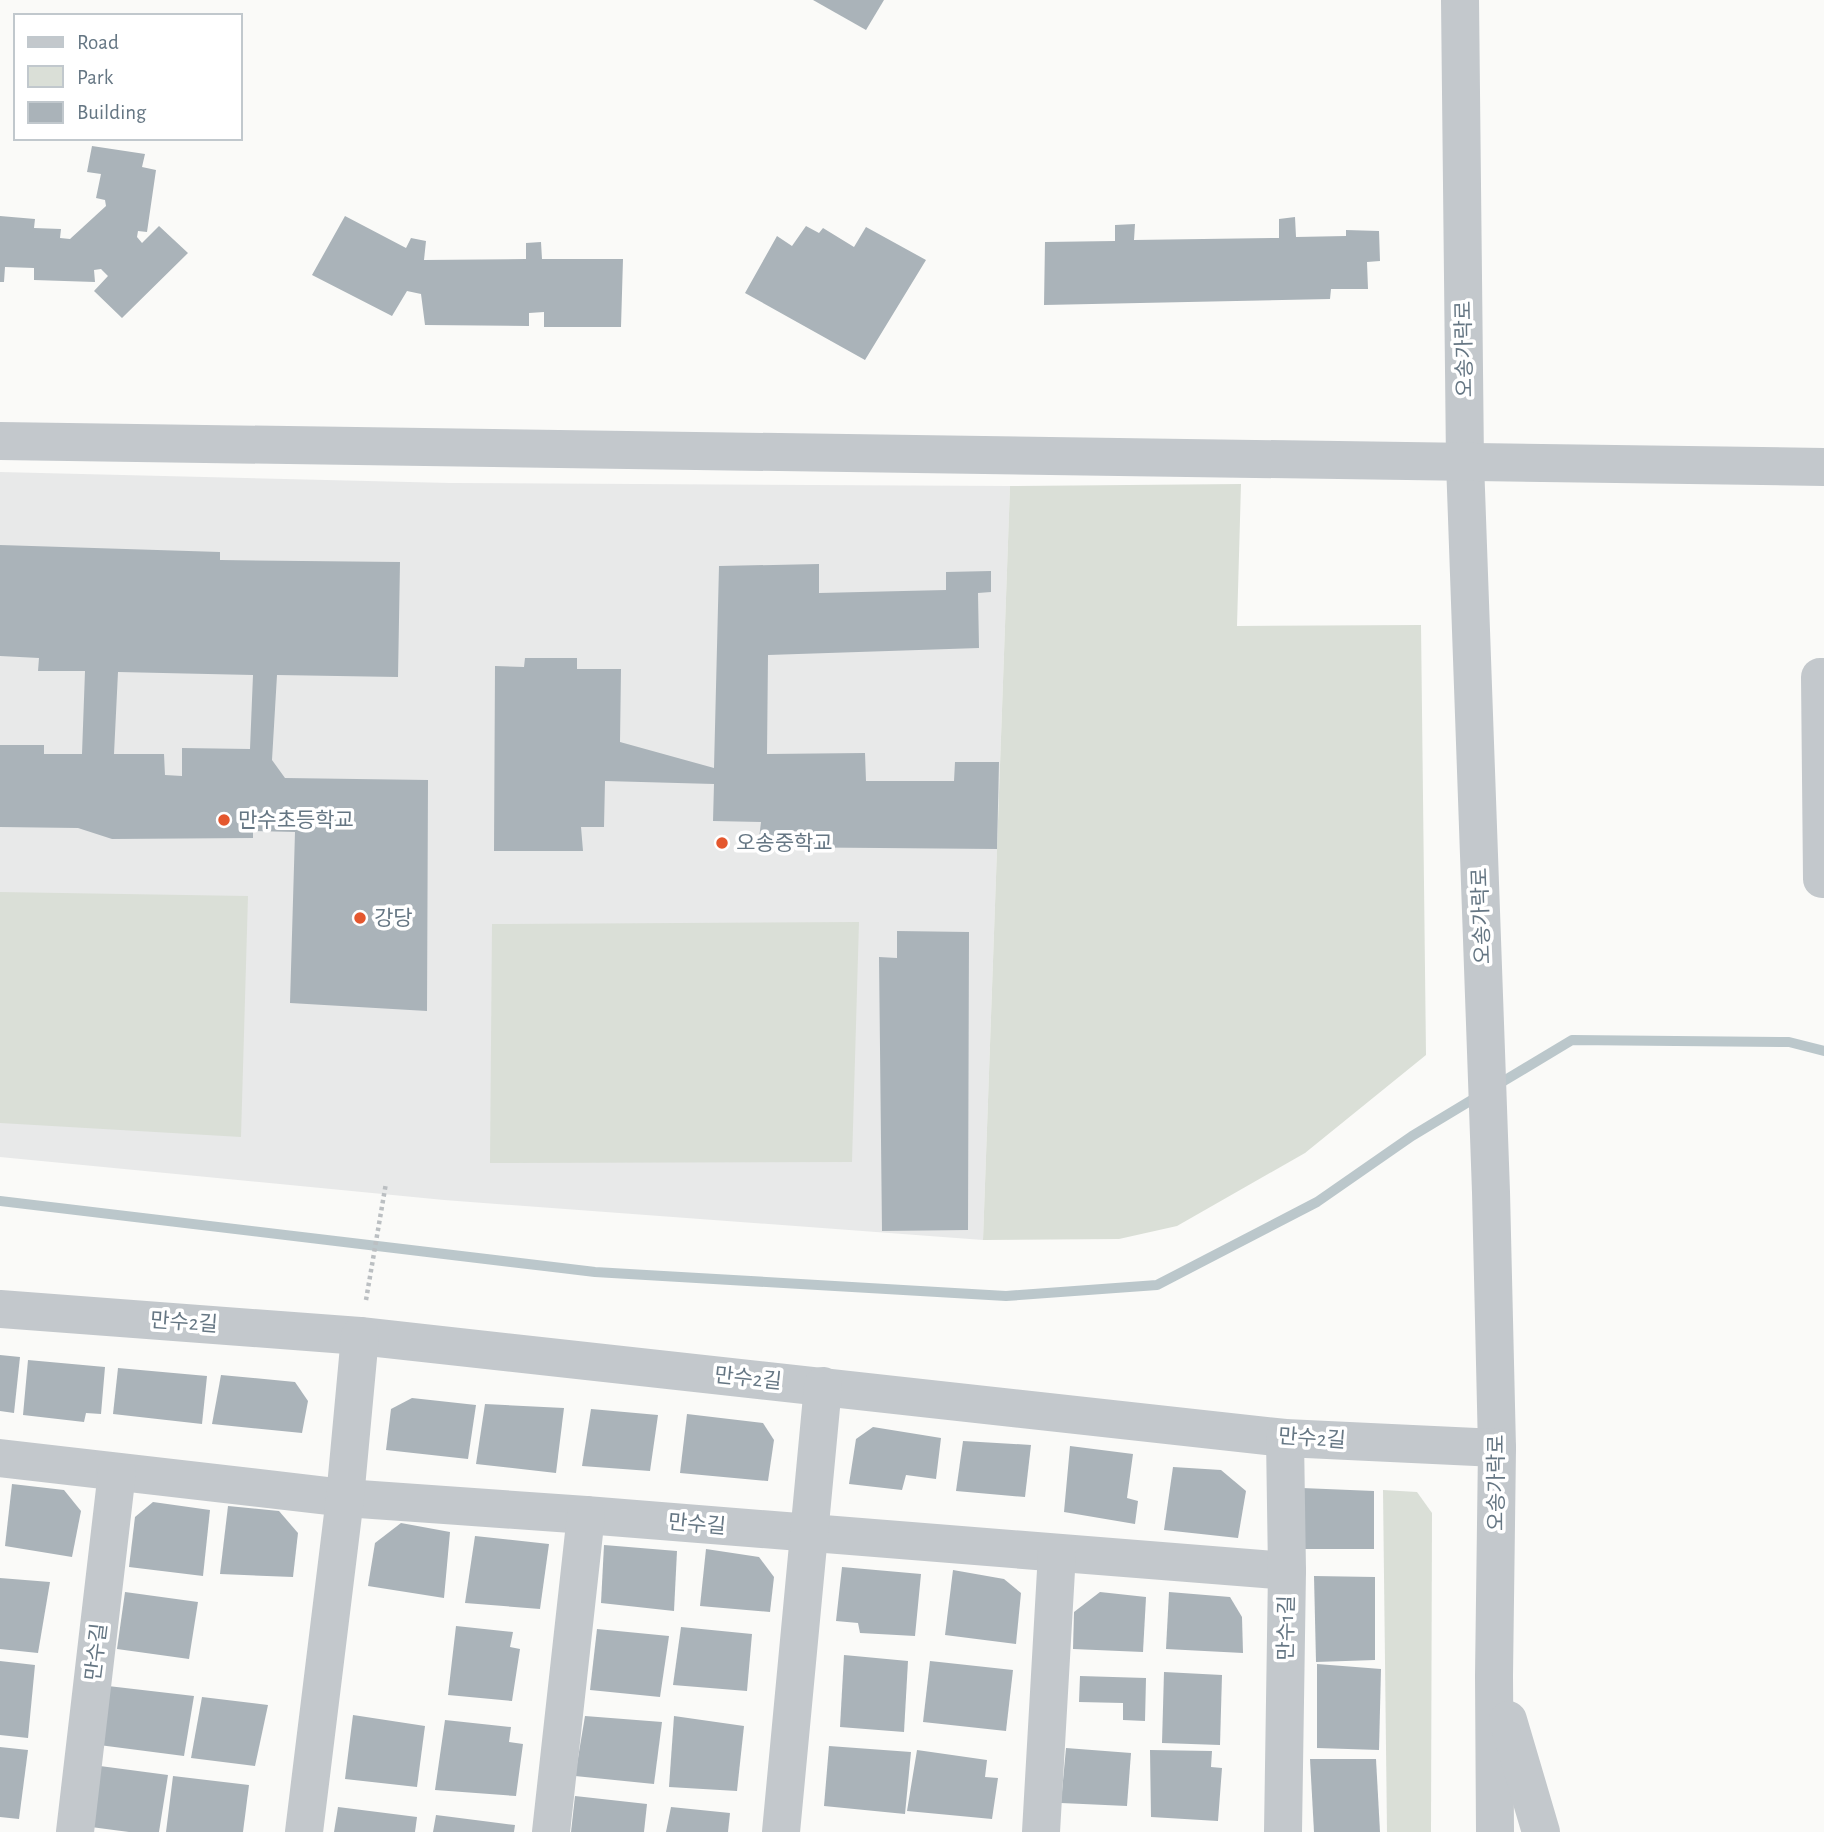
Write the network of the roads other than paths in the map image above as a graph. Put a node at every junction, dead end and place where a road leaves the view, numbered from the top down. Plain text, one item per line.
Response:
1 (1460, 0) edge
2 (0, 441) edge
3 (1465, 462) junction
4 (1824, 467) edge
5 (1824, 677) edge
6 (1824, 879) edge
7 (0, 1309) edge
8 (360, 1336) junction
9 (823, 1386) junction
10 (1285, 1437) junction
11 (1497, 1448) junction
12 (0, 1458) edge
13 (117, 1472) junction
14 (345, 1498) junction
15 (586, 1515) junction
16 (809, 1533) junction
17 (1057, 1553) junction
18 (1287, 1571) junction
19 (1494, 1676) junction
20 (75, 1832) edge
21 (304, 1832) edge
22 (551, 1832) edge
23 (781, 1832) edge
24 (1041, 1832) edge
25 (1283, 1832) edge
26 (1496, 1832) edge
27 (1541, 1832) edge

1 - 3 street, 오송가락로
2 - 3 street
3 - 4 street
3 - 11 street, 오송가락로
5 - 6 street
7 - 8 street, 만수2길
8 - 9 street, 만수2길
8 - 14 street
9 - 10 street, 만수2길
9 - 16 street
10 - 11 street, 만수2길
10 - 18 street
11 - 19 street, 오송가락로
12 - 13 street, 만수길
13 - 14 street, 만수길
13 - 20 street, 만수길
14 - 15 street, 만수길
14 - 21 street
15 - 16 street, 만수길
15 - 22 street
16 - 17 street, 만수1길
16 - 23 street
17 - 18 street, 만수1길
17 - 24 street
18 - 25 street, 만수1길
19 - 26 street, 오송가락로
19 - 27 street

